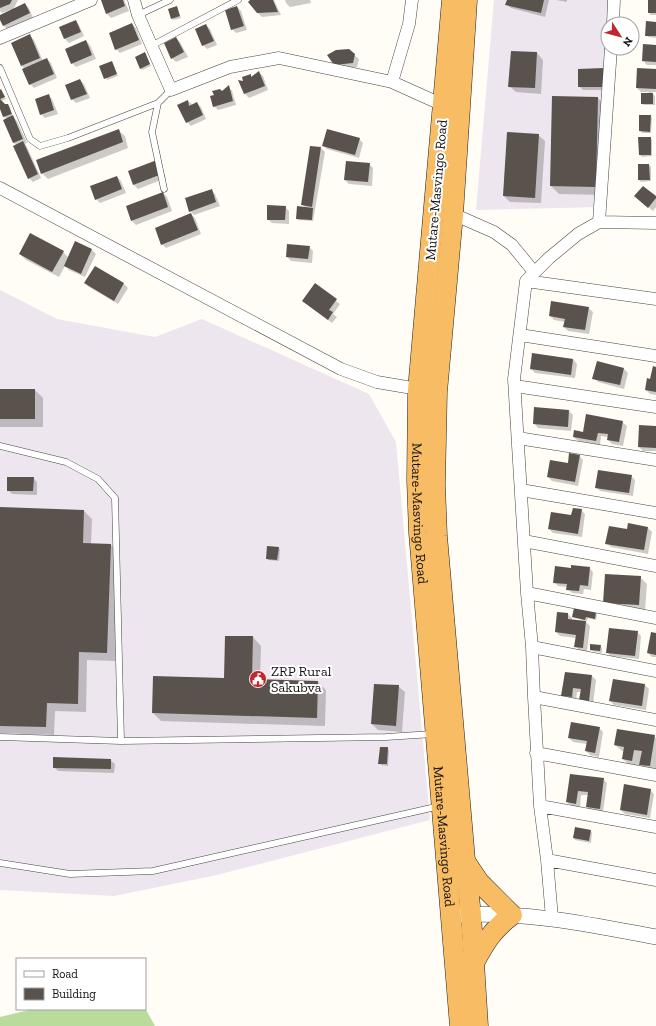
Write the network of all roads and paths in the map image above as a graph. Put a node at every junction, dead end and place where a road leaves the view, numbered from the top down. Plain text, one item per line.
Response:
1 (91, 0) edge
2 (134, 0) edge
3 (170, 0) edge
4 (238, 0) edge
5 (412, 0) edge
6 (452, 0) edge
7 (467, 0) edge
8 (614, 0) edge
9 (138, 15) junction
10 (613, 16) edge
11 (0, 38) edge
12 (151, 46) junction
13 (610, 56) edge
14 (0, 68) edge
15 (392, 82) junction
16 (171, 90) junction
17 (158, 104) junction
18 (443, 105) junction
19 (0, 188) edge
20 (164, 189) dead end
21 (453, 214) junction
22 (599, 222) junction
23 (656, 223) edge
24 (534, 272) junction
25 (526, 281) junction
26 (656, 299) edge
27 (520, 335) junction
28 (656, 356) edge
29 (515, 386) junction
30 (428, 391) junction
31 (656, 407) edge
32 (518, 438) junction
33 (0, 446) edge
34 (656, 460) edge
35 (521, 490) junction
36 (656, 513) edge
37 (524, 542) junction
38 (656, 566) edge
39 (527, 593) junction
40 (656, 618) edge
41 (532, 647) junction
42 (656, 671) edge
43 (534, 697) junction
44 (656, 720) edge
45 (435, 734) junction
46 (0, 737) edge
47 (121, 741) junction
48 (536, 753) junction
49 (656, 776) edge
50 (441, 806) junction
51 (540, 806) junction
52 (656, 827) edge
53 (465, 860) junction
54 (547, 860) junction
55 (0, 863) edge
56 (656, 880) edge
57 (471, 915) junction
58 (512, 915) junction
59 (450, 916) junction
60 (552, 918) junction
61 (656, 937) edge
62 (474, 963) junction
63 (460, 1026) edge
64 (478, 1026) edge

1 - 11 street
2 - 9 street
3 - 9 lane
4 - 12 lane
5 - 15 street
6 - 18 highway, Mutare-Masvingo Road
7 - 21 highway, Mutare-Masvingo Road
8 - 10 street
9 - 12 street
12 - 16 street
13 - 22 street
14 - 17 lane
15 - 16 street
15 - 18 street
16 - 17 lane
17 - 20 lane
18 - 30 highway, Mutare-Masvingo Road
19 - 30 street
21 - 24 street
21 - 30 highway, Mutare-Masvingo Road
22 - 23 street
22 - 24 street
24 - 25 street
25 - 26 street
25 - 27 street
27 - 28 street
27 - 29 street
29 - 31 street
29 - 32 street
30 - 45 highway, Mutare-Masvingo Road
30 - 53 highway, Mutare-Masvingo Road
32 - 34 street
32 - 35 street
33 - 47 lane
35 - 36 street
35 - 37 street
37 - 38 street
37 - 39 street
39 - 40 street
39 - 41 street
41 - 42 street
41 - 43 street
43 - 44 street
43 - 48 street
45 - 47 lane
45 - 50 highway, Mutare-Masvingo Road
46 - 47 lane
48 - 49 street
48 - 51 street
50 - 55 lane
50 - 59 highway, Mutare-Masvingo Road
51 - 52 street
51 - 54 street
53 - 57 highway, Mutare-Masvingo Road
53 - 58 highway
54 - 56 street
54 - 60 street
57 - 58 street
57 - 59 street
57 - 62 highway, Mutare-Masvingo Road
58 - 60 street
58 - 62 highway
59 - 63 highway, Mutare-Masvingo Road
60 - 61 street
62 - 64 highway, Mutare-Masvingo Road

